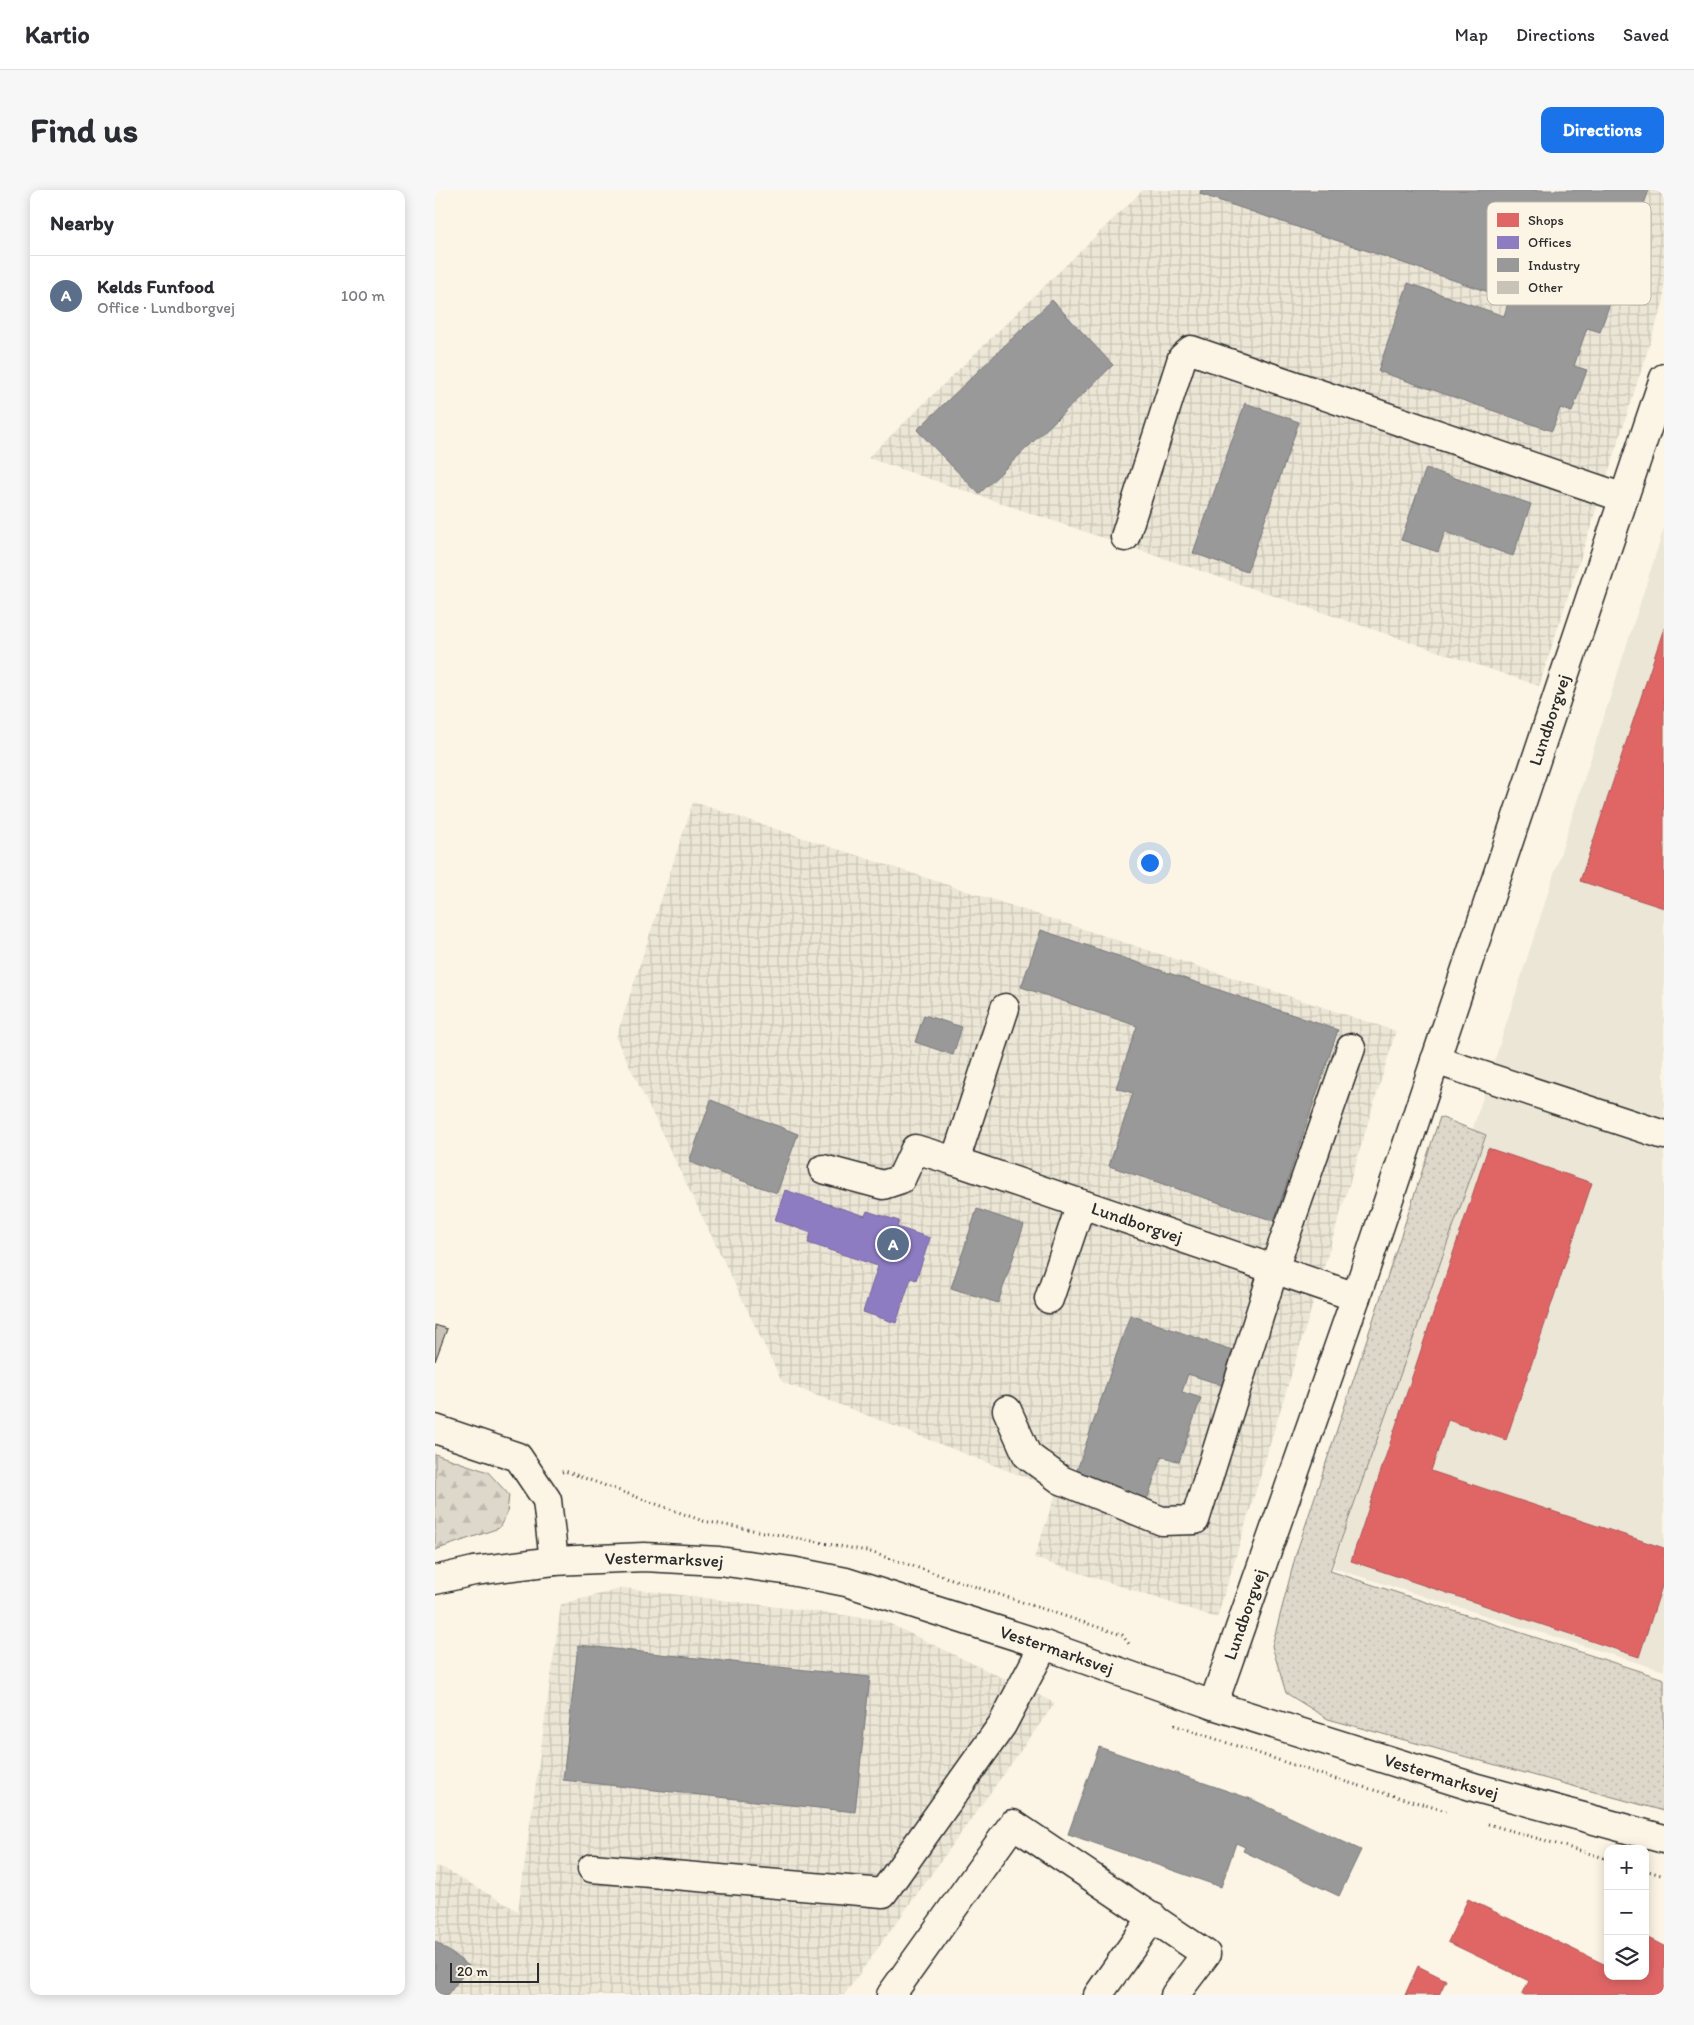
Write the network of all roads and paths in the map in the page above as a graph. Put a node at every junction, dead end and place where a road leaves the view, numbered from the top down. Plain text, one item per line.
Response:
1 (1664, 378) edge
2 (1624, 498) junction
3 (1125, 537) dead end
4 (1005, 1008) dead end
5 (1351, 1048) dead end
6 (1435, 1060) junction
7 (1664, 1135) edge
8 (955, 1161) junction
9 (823, 1169) dead end
10 (1081, 1204) junction
11 (1274, 1269) junction
12 (1356, 1297) junction
13 (1049, 1299) dead end
14 (1007, 1410) dead end
15 (435, 1429) edge
16 (555, 1561) junction
17 (435, 1580) edge
18 (1044, 1645) junction
19 (1213, 1705) junction
20 (1664, 1839) edge
21 (592, 1868) dead end
22 (1649, 1871) edge
23 (1664, 1876) edge
24 (1153, 1918) junction
25 (891, 1995) edge
26 (1098, 1995) edge
27 (1175, 1995) edge

1 - 2 street, Lundborgvej
2 - 3 street
2 - 6 street, Lundborgvej
4 - 8 street
5 - 11 street
6 - 7 street
6 - 12 street, Lundborgvej
8 - 9 street, Lundborgvej
8 - 10 street, Lundborgvej
10 - 11 street, Lundborgvej
10 - 13 street
11 - 12 street, Lundborgvej
11 - 14 street
12 - 19 street, Lundborgvej
15 - 16 street
16 - 17 street, Vestermarksvej
16 - 18 street, Vestermarksvej
18 - 19 street, Vestermarksvej
18 - 21 street
19 - 20 street, Vestermarksvej
22 - 23 path
24 - 25 street
24 - 26 street
24 - 27 street

